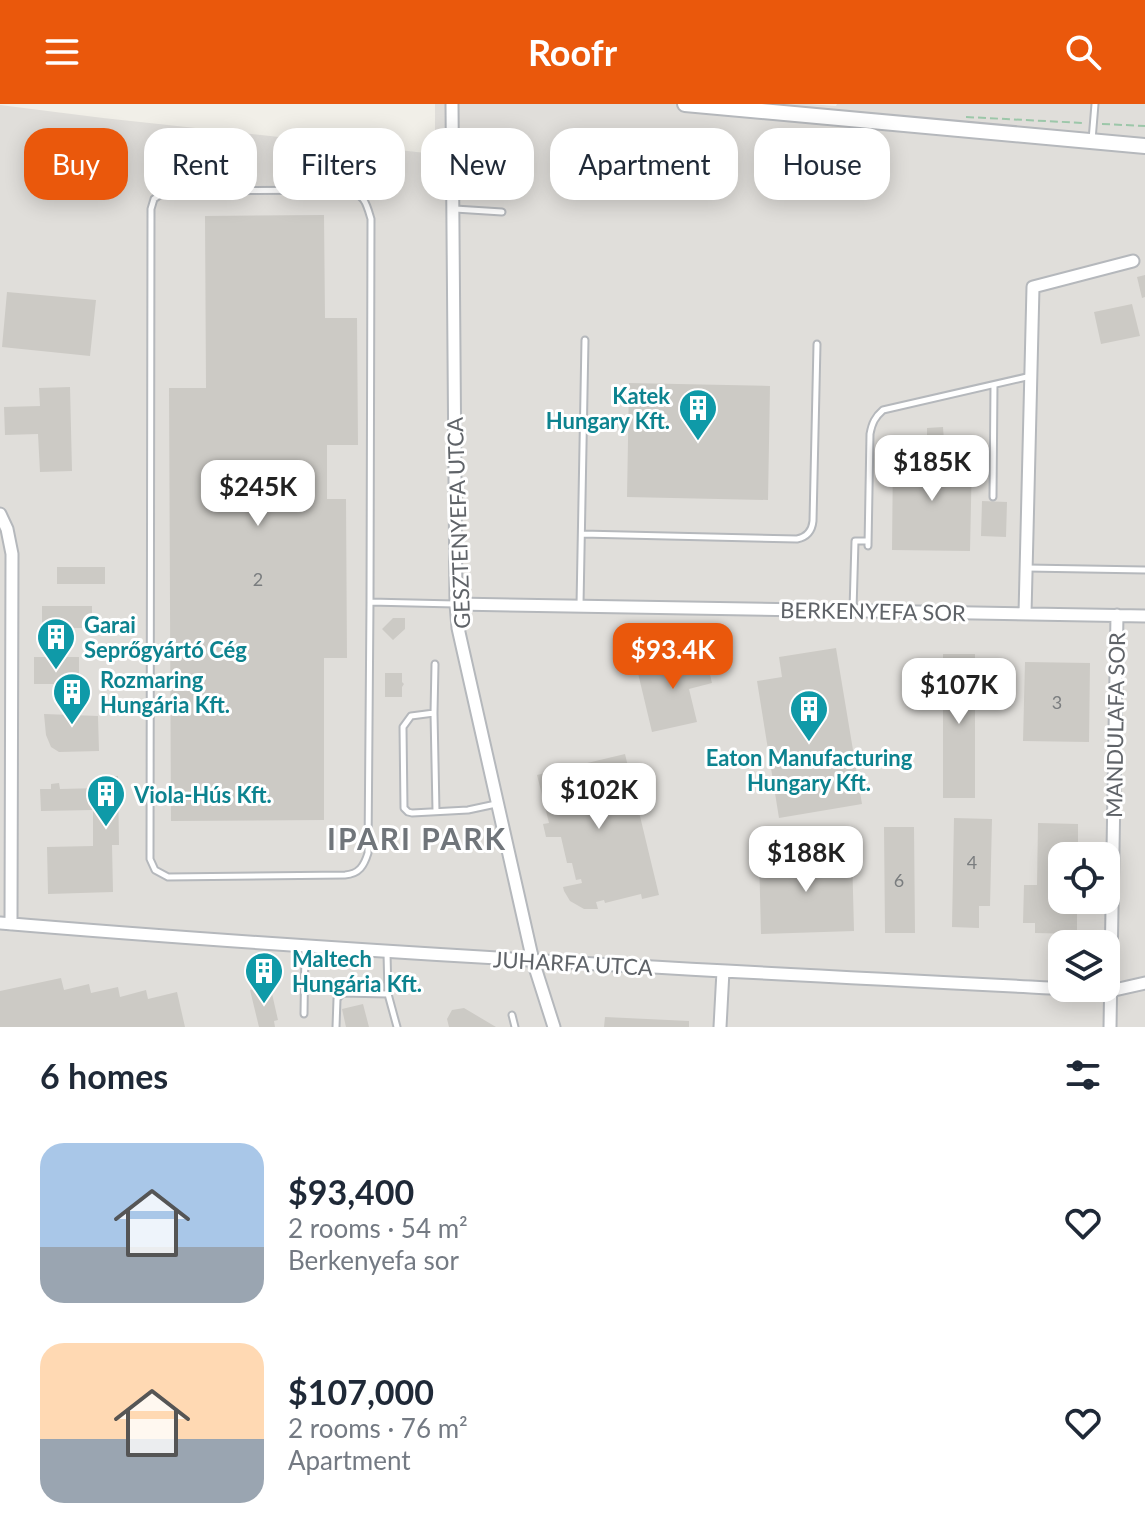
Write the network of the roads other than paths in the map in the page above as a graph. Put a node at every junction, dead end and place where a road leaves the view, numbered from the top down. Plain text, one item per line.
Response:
1 (452, 104) edge
2 (685, 104) edge
3 (1095, 104) edge
4 (1092, 141) junction
5 (1145, 146) edge
6 (453, 209) junction
7 (502, 212) dead end
8 (1133, 261) dead end
9 (585, 340) dead end
10 (817, 344) dead end
11 (1031, 376) junction
12 (994, 385) junction
13 (993, 497) dead end
14 (0, 514) edge
15 (582, 534) junction
16 (1027, 568) junction
17 (1145, 570) edge
18 (370, 602) junction
19 (456, 604) junction
20 (580, 606) junction
21 (853, 611) junction
22 (1025, 614) junction
23 (1117, 615) junction
24 (1145, 616) edge
25 (435, 664) dead end
26 (434, 713) junction
27 (497, 804) junction
28 (436, 811) junction
29 (5, 923) edge
30 (1111, 930) edge
31 (305, 947) junction
32 (387, 952) junction
33 (533, 961) junction
34 (723, 971) junction
35 (1145, 983) edge
36 (1048, 988) edge
37 (1120, 989) edge
38 (388, 994) junction
39 (1110, 1002) edge
40 (304, 1014) dead end
41 (512, 1015) dead end
42 (336, 1027) edge
43 (397, 1027) edge
44 (515, 1027) edge
45 (554, 1027) edge
46 (720, 1027) edge
47 (1110, 1027) edge

1 - 6 street, GESZTENYEFA UTCA
2 - 4 street
3 - 4 lane
4 - 5 street
6 - 7 lane
6 - 19 street, GESZTENYEFA UTCA
8 - 11 street
9 - 15 lane
10 - 15 lane
11 - 12 lane
11 - 16 street
12 - 13 lane
12 - 21 lane
14 - 29 street
15 - 20 lane
16 - 17 lane
16 - 22 street
18 - 18 lane
18 - 19 lane
19 - 20 street, BERKENYEFA SOR
19 - 27 street, GESZTENYEFA UTCA
20 - 21 street, BERKENYEFA SOR
21 - 22 street, BERKENYEFA SOR
22 - 23 street, BERKENYEFA SOR
23 - 24 street, BERKENYEFA SOR
23 - 30 street, MANDULAFA SOR
25 - 26 lane
26 - 28 lane
26 - 28 lane
27 - 28 lane
27 - 33 street, GESZTENYEFA UTCA
29 - 31 street, JUHARFA UTCA
31 - 32 street, JUHARFA UTCA
31 - 40 lane
32 - 33 street, JUHARFA UTCA
32 - 38 lane
33 - 34 street, JUHARFA UTCA
33 - 45 street, GESZTENYEFA UTCA
34 - 36 street, JUHARFA UTCA
34 - 46 street
35 - 37 street, JUHARFA UTCA
38 - 42 lane
38 - 43 lane
39 - 47 street, MANDULAFA SOR
41 - 44 lane

